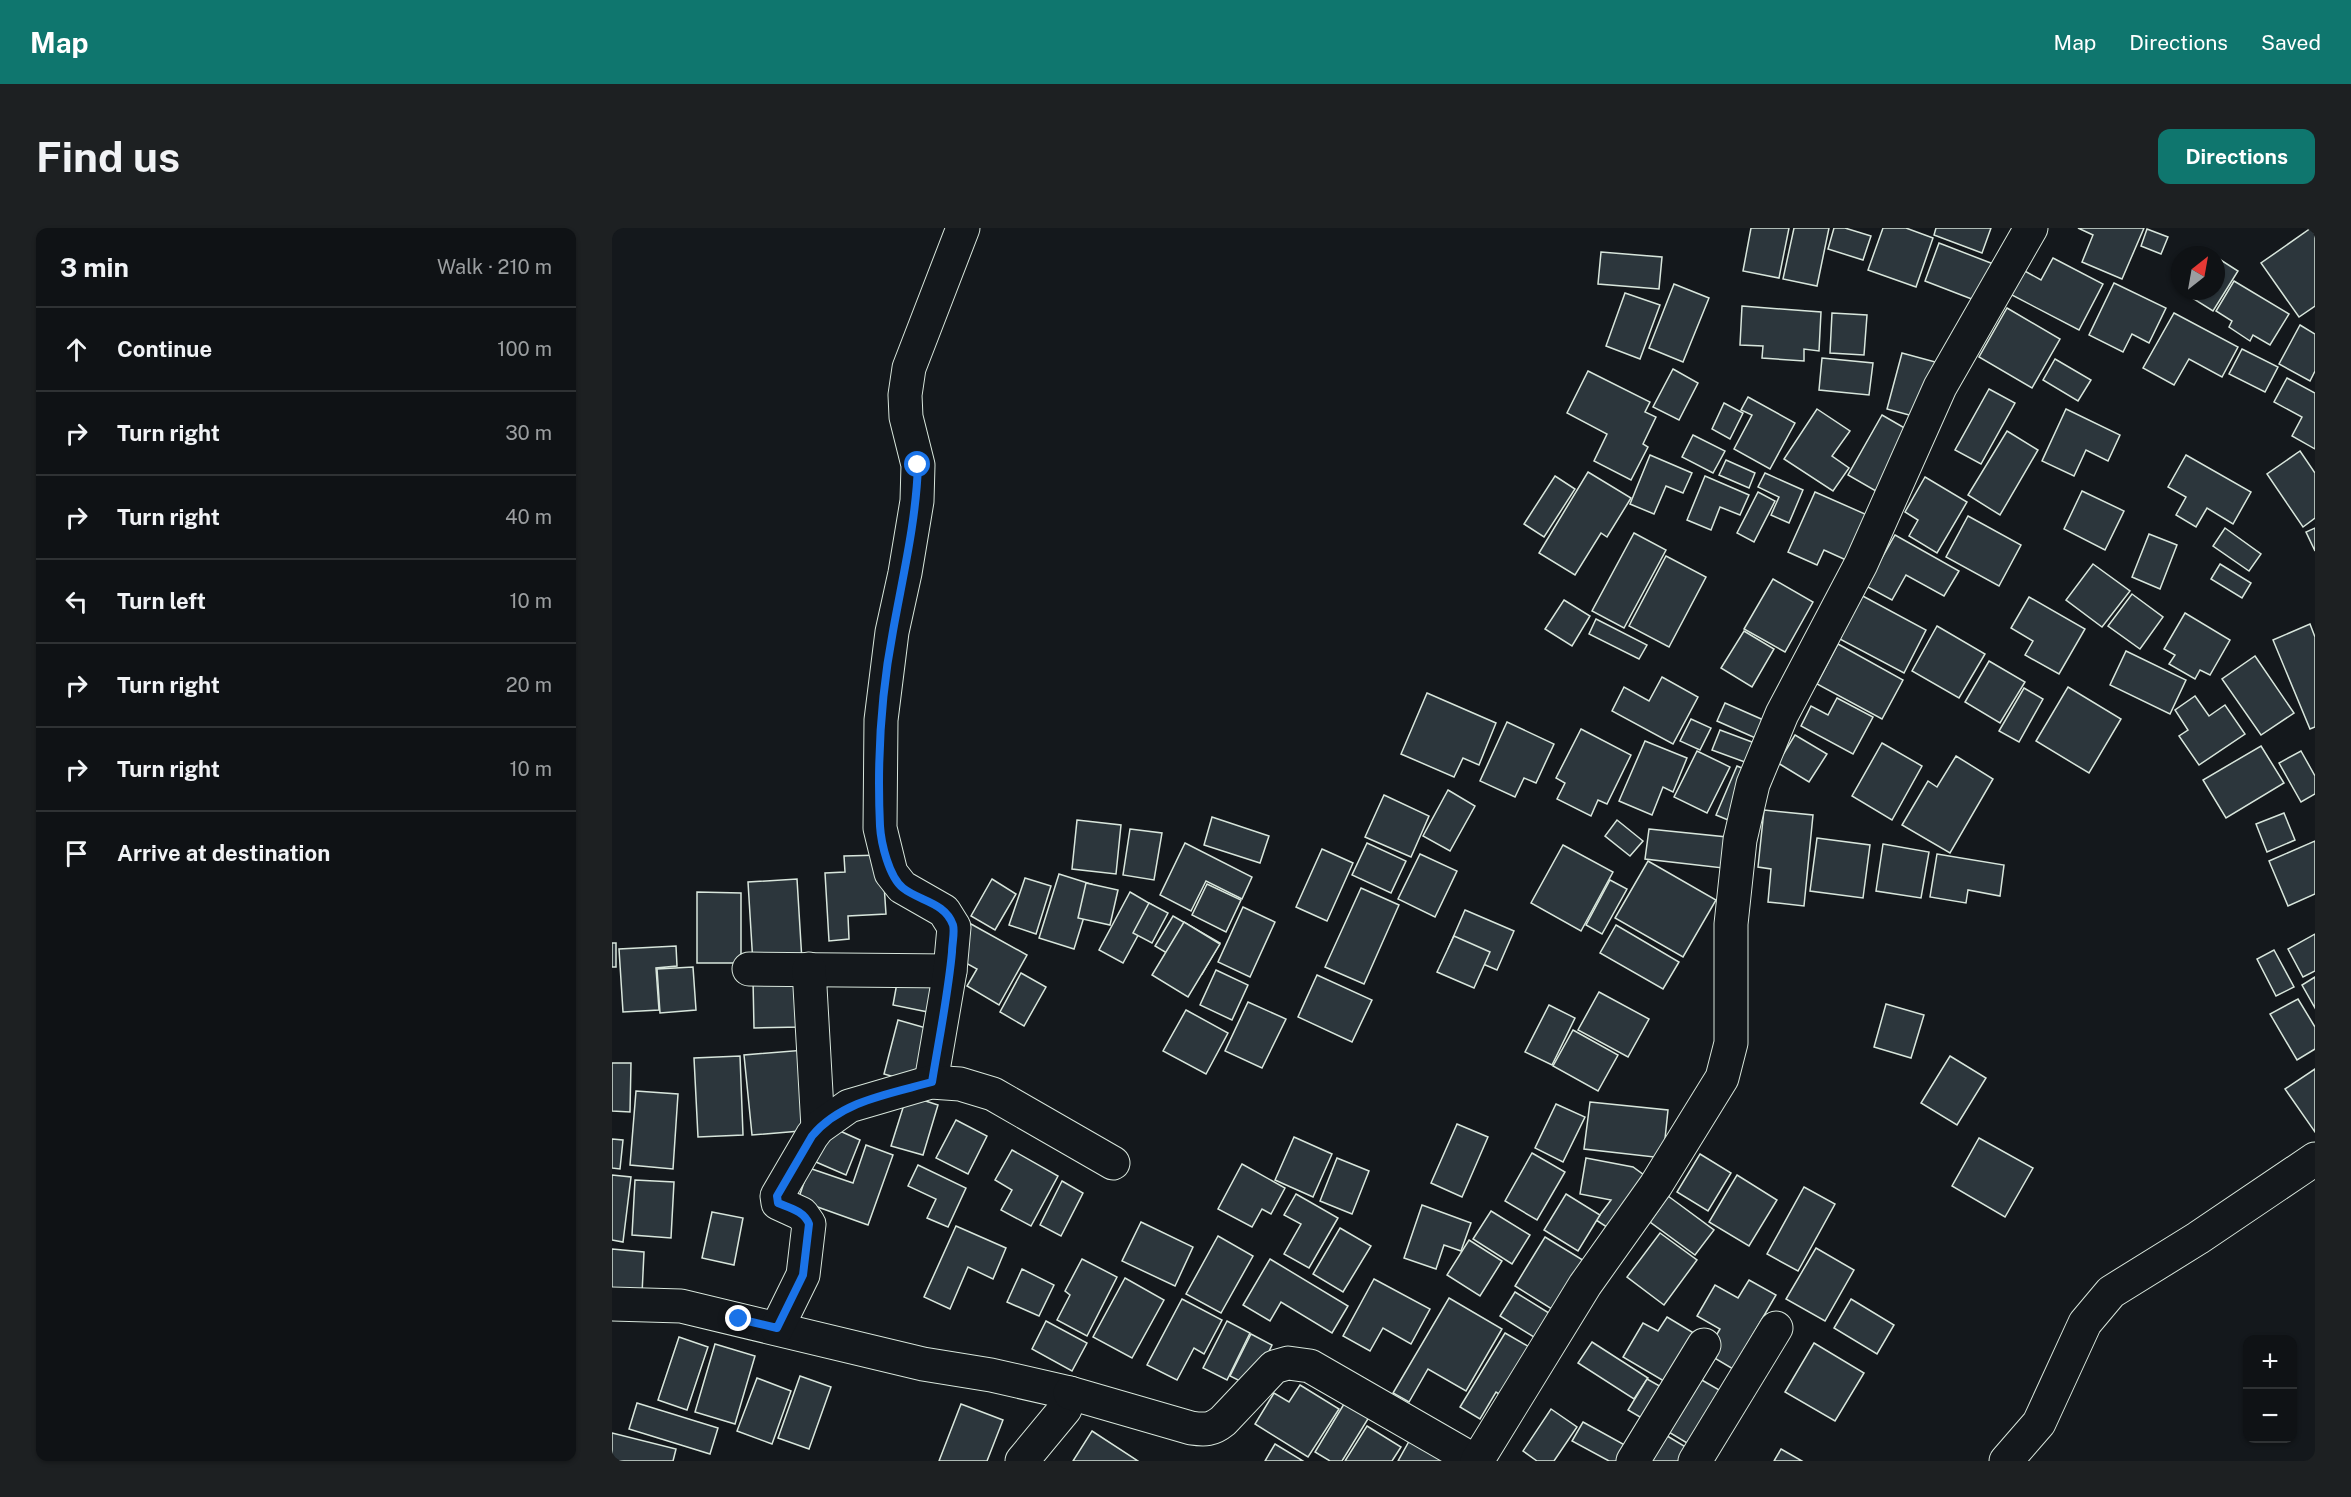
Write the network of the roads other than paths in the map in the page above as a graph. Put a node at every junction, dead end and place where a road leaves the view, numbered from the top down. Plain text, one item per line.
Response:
1 (963, 228) edge
2 (2031, 228) edge
3 (749, 969) dead end
4 (809, 969) junction
5 (950, 971) junction
6 (932, 1082) junction
7 (818, 1128) junction
8 (2315, 1159) edge
9 (1113, 1163) dead end
10 (612, 1304) edge
11 (777, 1328) junction
12 (1776, 1328) dead end
13 (1704, 1345) dead end
14 (1070, 1394) junction
15 (1022, 1461) edge
16 (1476, 1461) edge
17 (1633, 1461) edge
18 (1695, 1461) edge
19 (2006, 1461) edge

1 - 5 street
2 - 16 street
3 - 4 street
4 - 5 street
4 - 7 street
5 - 6 street
6 - 7 street
6 - 9 street
7 - 11 street
8 - 19 street
10 - 11 street
11 - 14 street
12 - 18 street
13 - 17 street
14 - 15 street
14 - 16 street

